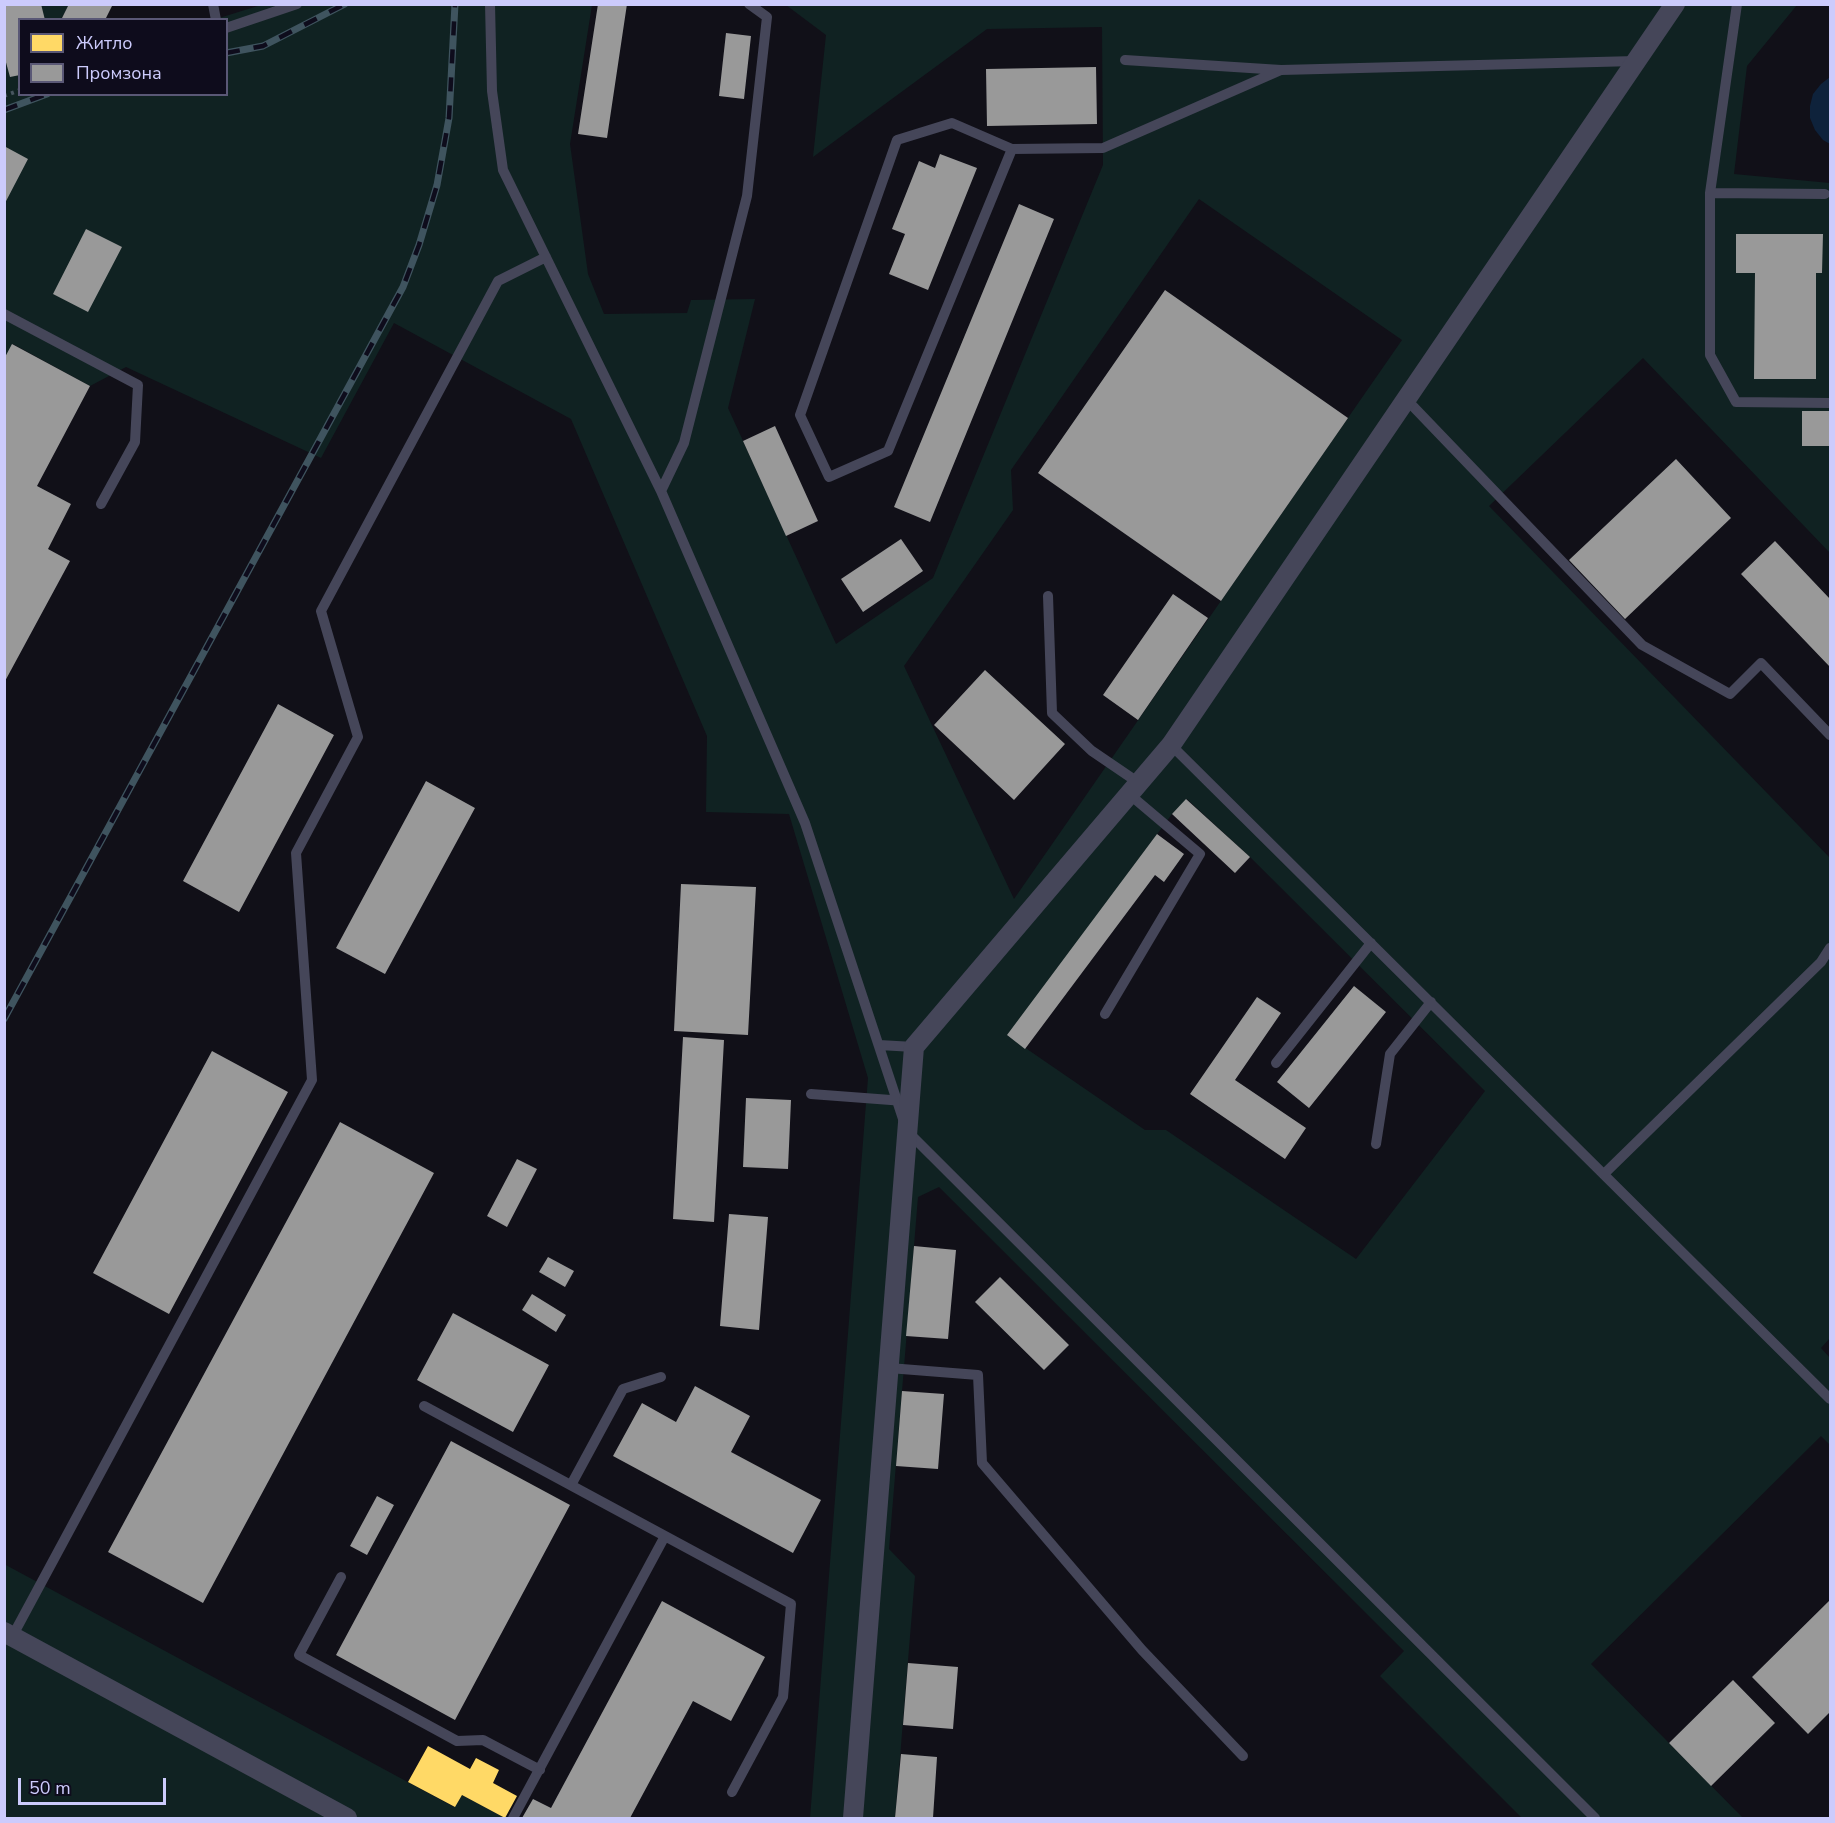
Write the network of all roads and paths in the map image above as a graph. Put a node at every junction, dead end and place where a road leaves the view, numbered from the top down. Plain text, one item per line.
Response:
1 (297, 4) edge
2 (490, 4) edge
3 (749, 4) edge
4 (1737, 4) edge
5 (1674, 8) edge
6 (228, 27) edge
7 (1125, 60) dead end
8 (1636, 61) junction
9 (1281, 70) junction
10 (1012, 149) junction
11 (1710, 193) junction
12 (1825, 194) dead end
13 (546, 257) junction
14 (4, 315) edge
15 (1406, 399) junction
16 (1830, 403) edge
17 (661, 491) junction
18 (101, 504) dead end
19 (1048, 596) dead end
20 (1830, 735) edge
21 (1172, 745) junction
22 (1134, 789) junction
23 (1371, 943) junction
24 (1830, 948) edge
25 (1826, 960) edge
26 (1431, 1002) junction
27 (1105, 1014) dead end
28 (879, 1045) junction
29 (914, 1047) junction
30 (1276, 1063) dead end
31 (812, 1094) dead end
32 (904, 1101) junction
33 (907, 1131) junction
34 (1376, 1144) dead end
35 (1604, 1174) junction
36 (889, 1368) junction
37 (661, 1377) dead end
38 (1830, 1399) edge
39 (424, 1406) dead end
40 (571, 1485) junction
41 (665, 1536) junction
42 (341, 1577) dead end
43 (8, 1634) edge
44 (1244, 1756) dead end
45 (540, 1770) junction
46 (732, 1792) dead end
47 (347, 1818) edge
48 (513, 1818) edge
49 (853, 1818) edge
50 (1595, 1818) edge

1 - 6 lane
2 - 13 lane
3 - 17 lane
4 - 11 lane
5 - 8 street
7 - 9 lane
8 - 9 lane
8 - 15 street
9 - 10 lane
10 - 10 lane
11 - 12 lane
11 - 16 lane
13 - 17 lane
13 - 43 lane
14 - 18 lane
15 - 20 lane
15 - 21 street
17 - 28 lane
19 - 22 lane
21 - 22 street
21 - 23 lane
22 - 27 lane
22 - 29 street
23 - 26 lane
23 - 30 lane
24 - 25 lane
25 - 35 lane
26 - 34 lane
26 - 35 lane
28 - 29 lane
28 - 32 lane
29 - 32 street
31 - 32 lane
32 - 33 street
33 - 36 street
33 - 50 lane
35 - 38 lane
36 - 44 lane
36 - 49 street
37 - 40 lane
39 - 40 lane
40 - 41 lane
41 - 45 lane
41 - 46 lane
42 - 45 lane
43 - 47 street
45 - 48 lane

